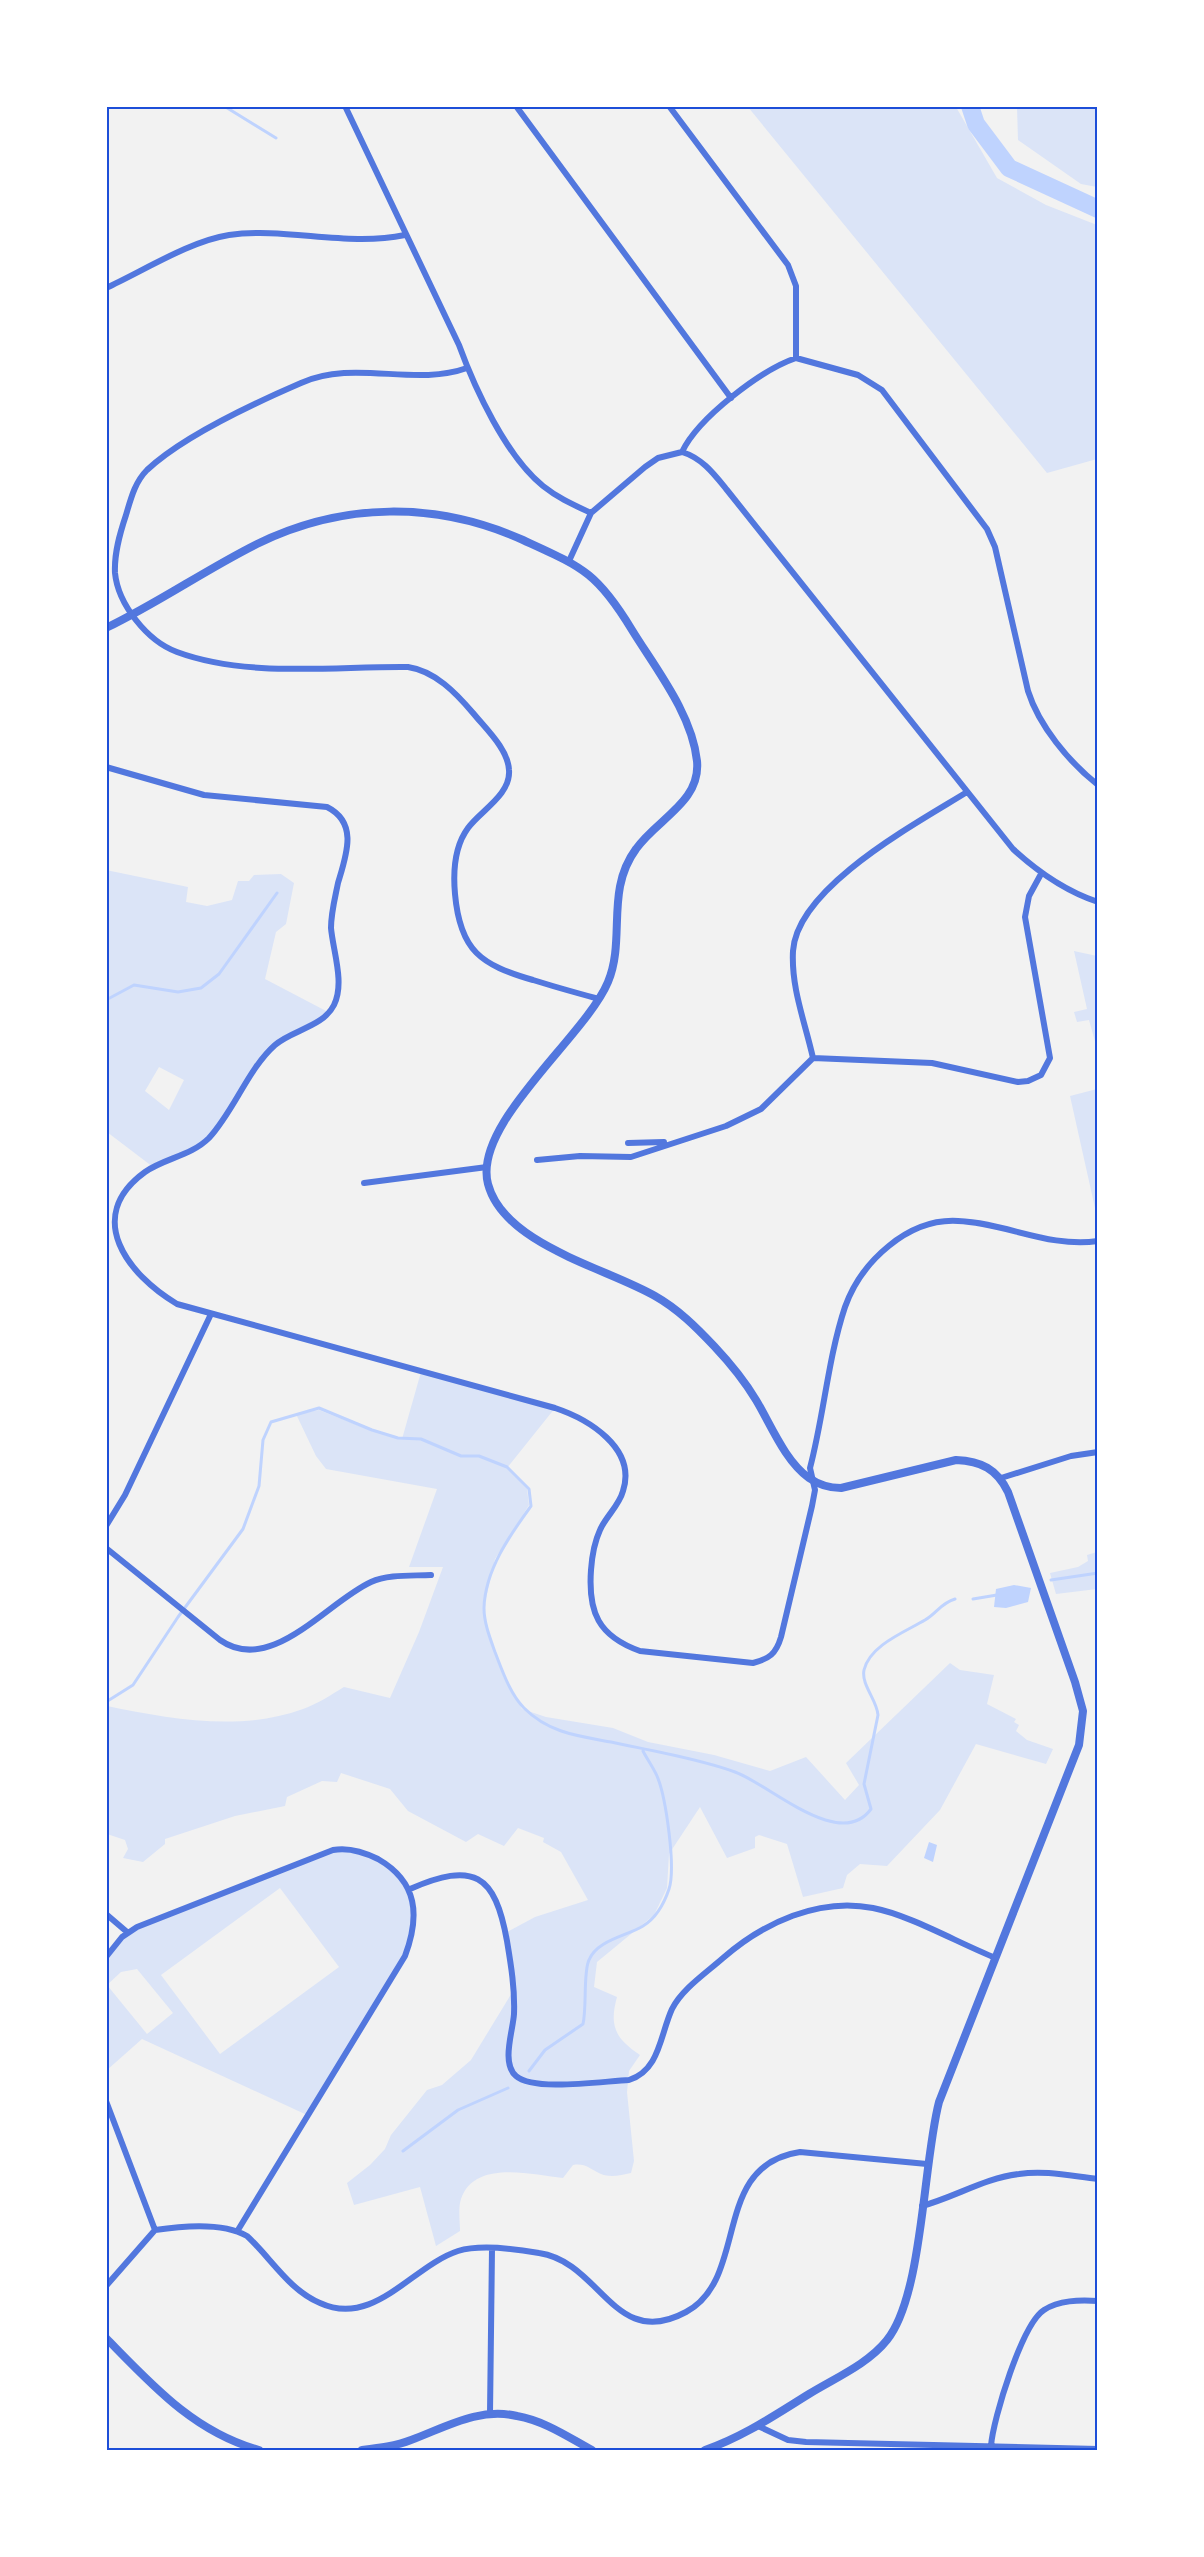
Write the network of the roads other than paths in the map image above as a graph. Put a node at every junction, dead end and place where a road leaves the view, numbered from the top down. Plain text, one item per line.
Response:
1 (345, 106) edge
2 (516, 106) edge
3 (669, 106) edge
4 (405, 235) junction
5 (106, 288) edge
6 (796, 358) junction
7 (467, 368) junction
8 (731, 398) junction
9 (682, 452) junction
10 (591, 513) junction
11 (569, 561) junction
12 (133, 615) junction
13 (106, 628) edge
14 (106, 767) edge
15 (1098, 785) edge
16 (967, 792) junction
17 (1041, 874) junction
18 (1098, 902) edge
19 (599, 999) junction
20 (813, 1058) junction
21 (671, 1142) junction
22 (628, 1143) dead end
23 (537, 1160) dead end
24 (487, 1167) junction
25 (364, 1183) dead end
26 (1098, 1241) edge
27 (211, 1314) junction
28 (1098, 1452) edge
29 (1000, 1478) junction
30 (811, 1480) junction
31 (106, 1526) edge
32 (106, 1548) edge
33 (431, 1575) dead end
34 (410, 1889) junction
35 (106, 1914) edge
36 (128, 1932) junction
37 (106, 1957) edge
38 (996, 1958) junction
39 (106, 2101) edge
40 (927, 2164) junction
41 (1098, 2179) edge
42 (922, 2206) junction
43 (155, 2230) junction
44 (238, 2230) junction
45 (492, 2249) junction
46 (106, 2286) edge
47 (1098, 2301) edge
48 (106, 2338) edge
49 (490, 2414) junction
50 (758, 2426) junction
51 (991, 2446) junction
52 (1098, 2449) edge
53 (259, 2451) edge
54 (362, 2451) edge
55 (592, 2451) edge
56 (705, 2451) edge

1 - 4 street
2 - 8 street
3 - 6 street
4 - 5 street
4 - 7 street
6 - 8 street
6 - 15 street
7 - 10 street
7 - 12 street
8 - 9 street
9 - 10 street
9 - 16 street
10 - 11 street
11 - 12 street
11 - 19 street
12 - 13 street
12 - 19 street
14 - 27 street
16 - 17 street
16 - 20 street
17 - 18 street
17 - 20 street
19 - 24 street
20 - 21 street
21 - 22 street
21 - 23 street
24 - 25 street
24 - 30 street
26 - 30 street
27 - 30 street
27 - 31 street
28 - 29 street
29 - 30 street
29 - 38 street
32 - 33 street
34 - 36 street
34 - 38 street
34 - 44 street
35 - 36 street
36 - 37 street
38 - 40 street
39 - 43 street
40 - 42 street
40 - 45 street
41 - 42 street
42 - 50 street
43 - 44 street
43 - 46 street
44 - 45 street
45 - 49 street
47 - 51 street
48 - 53 street
49 - 54 street
49 - 55 street
50 - 51 street
50 - 56 street
51 - 52 street

